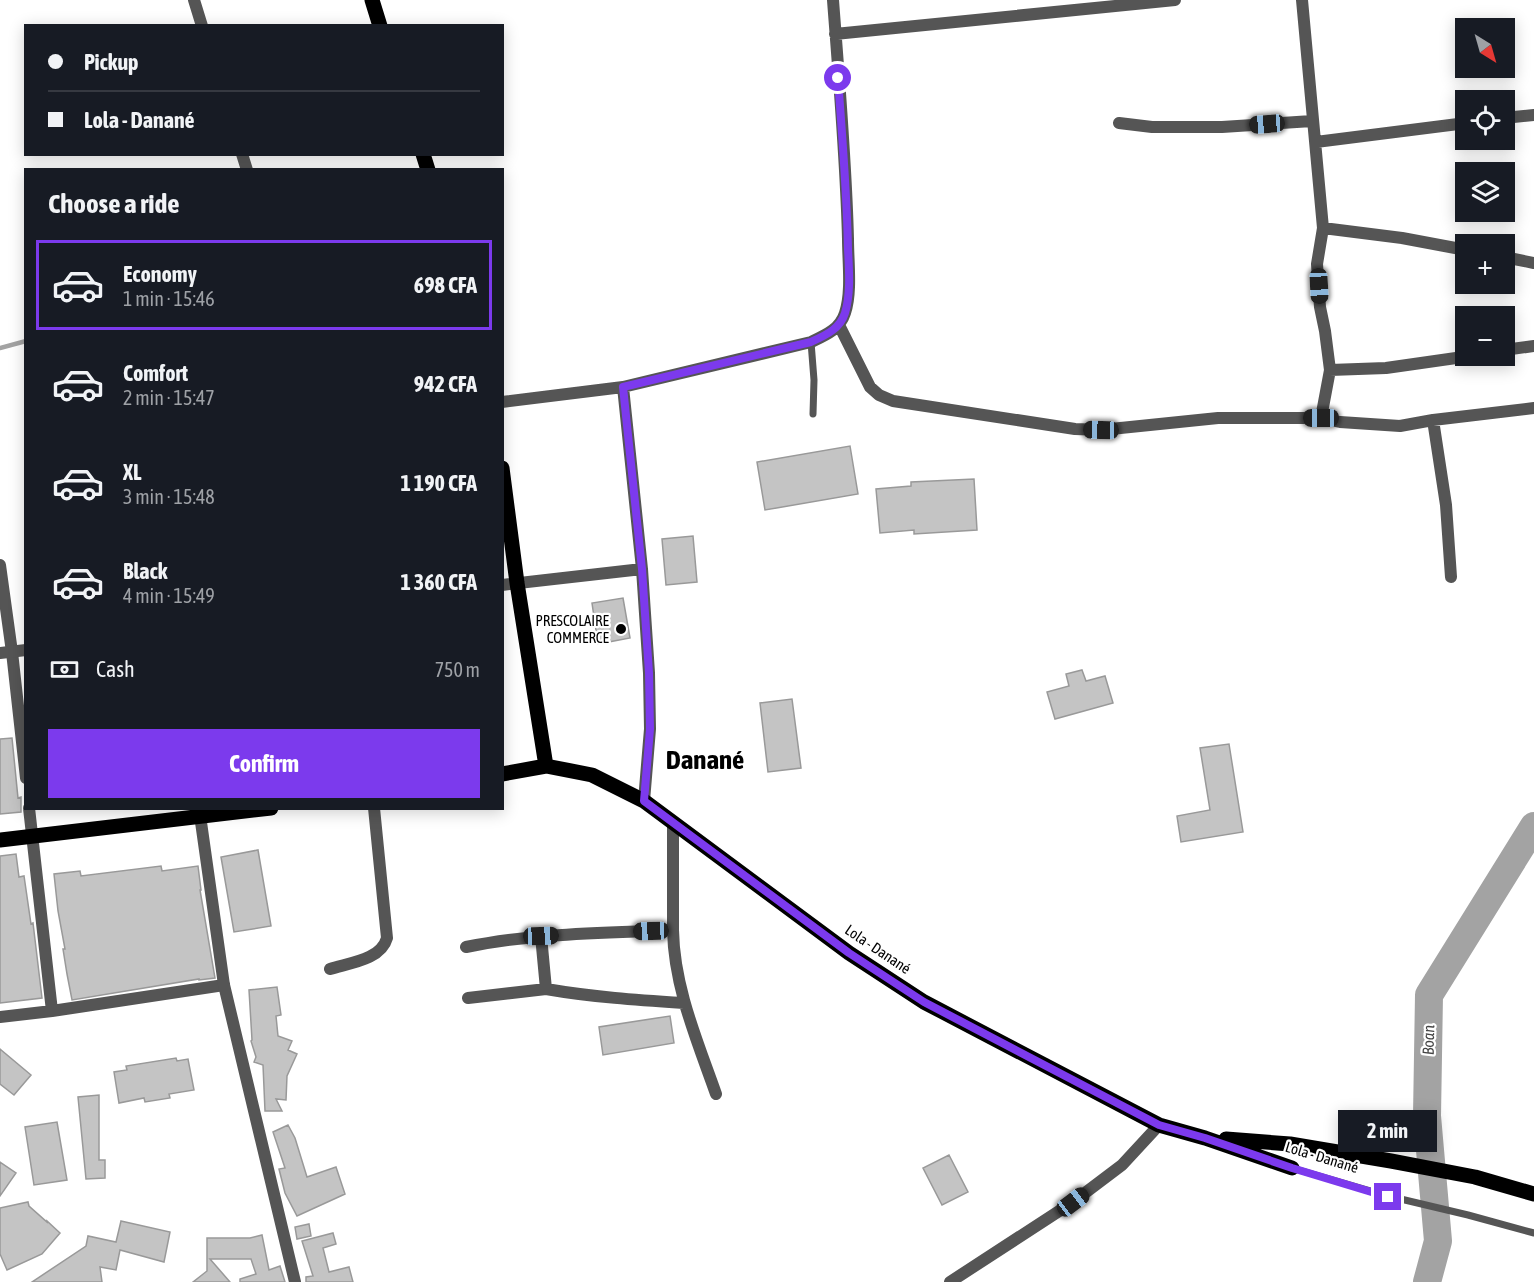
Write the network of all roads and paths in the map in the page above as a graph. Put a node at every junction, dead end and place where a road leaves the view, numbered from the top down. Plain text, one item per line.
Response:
1 (194, 0) edge
2 (372, 0) edge
3 (833, 0) edge
4 (1175, 0) edge
5 (1302, 0) edge
6 (201, 24) edge
7 (379, 24) edge
8 (835, 34) junction
9 (1534, 114) edge
10 (1515, 117) edge
11 (1312, 121) junction
12 (1119, 123) dead end
13 (1455, 124) edge
14 (1316, 142) junction
15 (1323, 228) junction
16 (1455, 248) edge
17 (1515, 259) edge
18 (1534, 263) edge
19 (839, 325) junction
20 (811, 342) junction
21 (1534, 346) edge
22 (1515, 349) edge
23 (1455, 358) edge
24 (1330, 370) junction
25 (623, 387) junction
26 (504, 402) edge
27 (1534, 408) edge
28 (813, 414) dead end
29 (1321, 418) junction
30 (1433, 420) junction
31 (504, 497) edge
32 (0, 565) edge
33 (642, 569) junction
34 (1451, 577) dead end
35 (510, 584) edge
36 (24, 650) edge
37 (6, 653) edge
38 (24, 766) edge
39 (546, 766) junction
40 (504, 774) edge
41 (644, 801) junction
42 (29, 810) edge
43 (243, 810) edge
44 (374, 810) edge
45 (200, 813) edge
46 (673, 824) junction
47 (32, 836) junction
48 (0, 840) edge
49 (673, 930) junction
50 (541, 936) junction
51 (466, 947) dead end
52 (330, 969) dead end
53 (224, 985) junction
54 (546, 988) junction
55 (468, 998) dead end
56 (684, 1003) junction
57 (52, 1011) junction
58 (0, 1017) edge
59 (716, 1094) dead end
60 (1159, 1125) junction
61 (1205, 1138) junction
62 (1292, 1168) joint
63 (1534, 1194) edge
64 (1534, 1233) edge
65 (295, 1282) edge
66 (950, 1282) edge

1 - 6 street
2 - 7 main road
3 - 8 street
4 - 8 street
5 - 11 street
8 - 19 street
9 - 10 street
11 - 12 street
11 - 14 street
13 - 14 street
14 - 15 street
15 - 16 street
15 - 24 street
17 - 18 street
19 - 20 street
19 - 29 street
20 - 25 street
20 - 28 lane
21 - 22 street
23 - 24 street
24 - 29 street
25 - 26 street
25 - 33 street
27 - 30 street
29 - 30 street
30 - 34 street
31 - 35 main road
32 - 37 street
33 - 35 street
33 - 41 street
35 - 39 main road
36 - 37 street
37 - 38 street
39 - 40 main road
39 - 41 main road, Lola - Danané
41 - 46 main road, Lola - Danané
42 - 47 street
43 - 45 main road
44 - 52 street
45 - 47 main road
45 - 53 street
46 - 49 street
46 - 60 main road, Lola - Danané
47 - 48 main road
47 - 57 street
49 - 50 street
49 - 56 street
50 - 51 street
50 - 54 street
53 - 57 street
53 - 65 street
54 - 55 street
54 - 56 street
56 - 59 street
57 - 58 street
60 - 61 main road, Lola - Danané
60 - 66 street
61 - 62 main road, Lola - Danané
61 - 63 main road, Lola - Danané
62 - 64 lane, Lola - Danané

